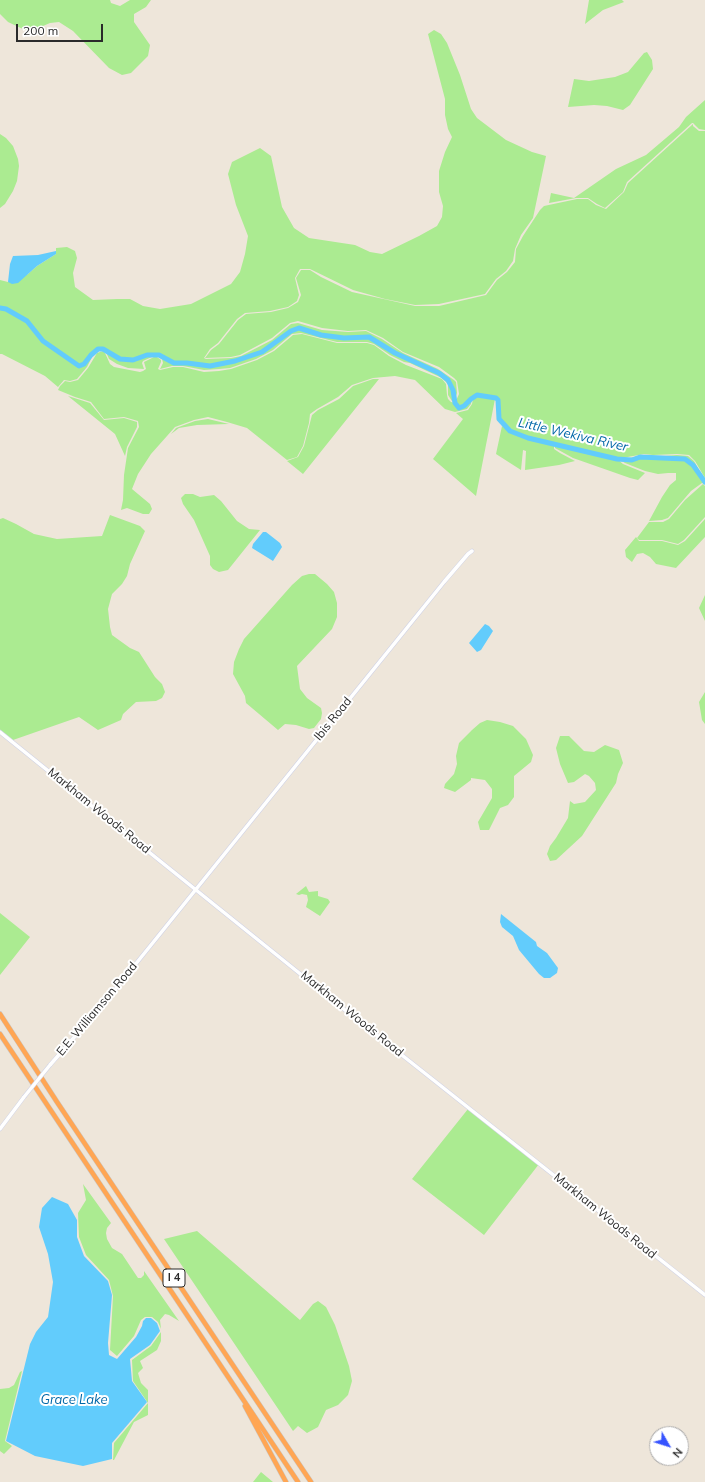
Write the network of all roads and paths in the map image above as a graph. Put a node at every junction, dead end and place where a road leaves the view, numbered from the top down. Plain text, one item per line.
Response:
1 (472, 551) dead end
2 (0, 732) edge
3 (195, 889) junction
4 (0, 1014) edge
5 (0, 1034) edge
6 (0, 1129) edge
7 (705, 1294) edge
8 (229, 1376) junction
9 (286, 1482) edge
10 (298, 1482) edge
11 (311, 1482) edge

1 - 3 main road, Ibis Road
2 - 3 main road, Markham Woods Road
3 - 6 main road, E.E. Williamson Road, bridge
3 - 7 main road, Markham Woods Road
4 - 11 highway, I 4
5 - 8 highway, I 4
8 - 9 highway
8 - 10 highway, I 4

